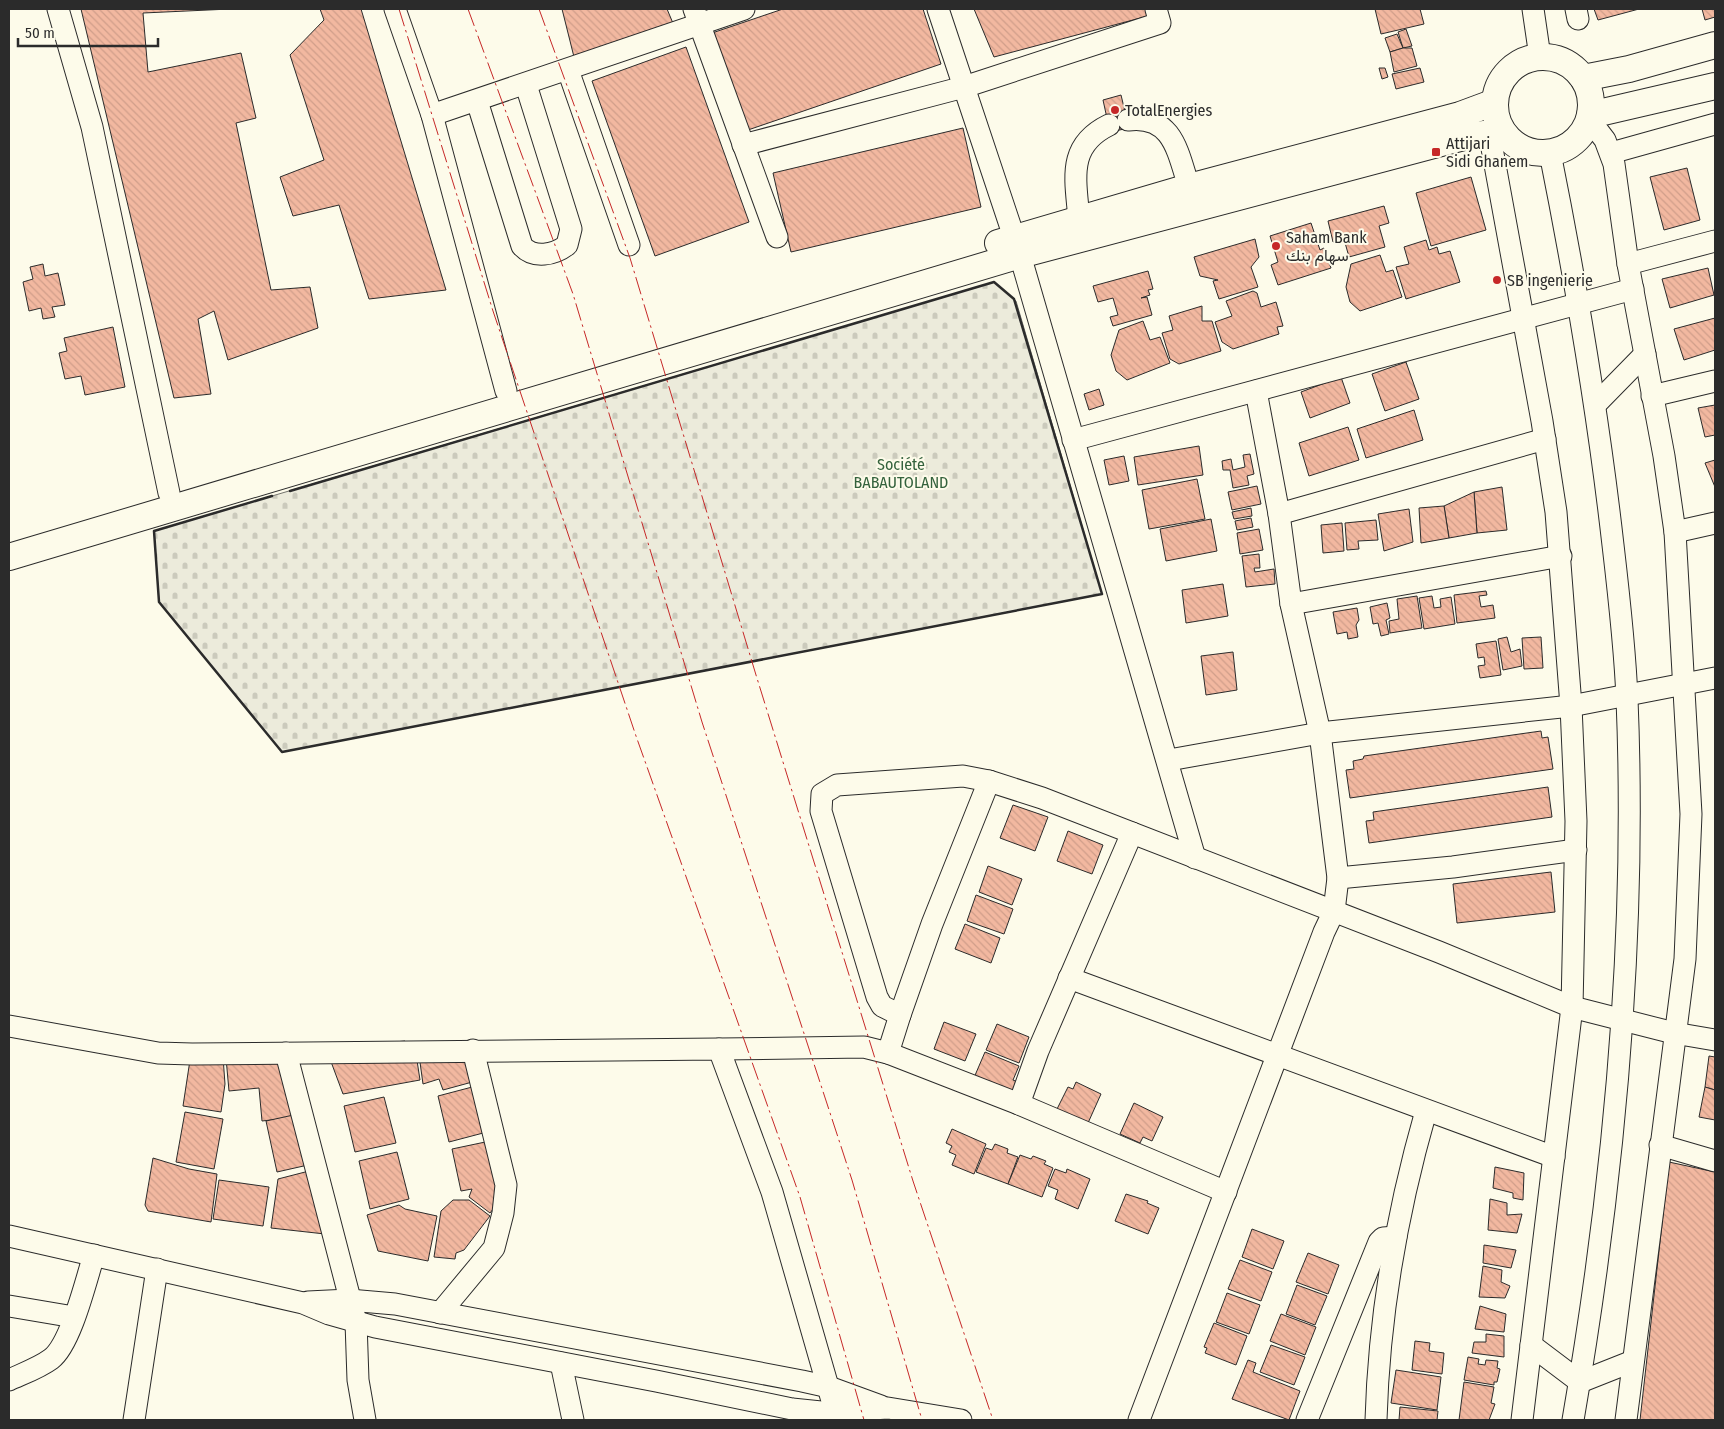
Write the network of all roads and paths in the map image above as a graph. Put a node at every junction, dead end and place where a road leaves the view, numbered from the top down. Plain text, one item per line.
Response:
1 (58, 9) edge
2 (395, 9) edge
3 (744, 9) edge
4 (938, 9) edge
5 (1156, 9) edge
6 (1532, 9) edge
7 (696, 17) edge
8 (1715, 45) edge
9 (1540, 57) junction
10 (568, 70) junction
11 (1583, 78) junction
12 (526, 84) junction
13 (1715, 86) edge
14 (964, 87) junction
15 (477, 101) junction
16 (1495, 102) junction
17 (432, 115) junction
18 (1590, 117) junction
19 (1715, 124) edge
20 (1496, 131) junction
21 (743, 145) junction
22 (1550, 153) junction
23 (1611, 153) junction
24 (1189, 187) junction
25 (1079, 220) junction
26 (777, 237) dead end
27 (1715, 241) edge
28 (629, 245) dead end
29 (1017, 247) junction
30 (1628, 264) junction
31 (1633, 289) junction
32 (1579, 304) junction
33 (1522, 319) junction
34 (1645, 354) junction
35 (1715, 381) edge
36 (506, 391) junction
37 (1256, 391) junction
38 (1652, 396) junction
39 (1596, 404) junction
40 (1545, 439) junction
41 (1074, 440) junction
42 (169, 493) junction
43 (1279, 514) junction
44 (1715, 523) edge
45 (1675, 532) junction
46 (9, 541) edge
47 (1561, 556) junction
48 (9, 557) edge
49 (1291, 604) junction
50 (1715, 678) edge
51 (1685, 685) junction
52 (1627, 696) junction
53 (1571, 706) junction
54 (1320, 732) junction
55 (1169, 760) junction
56 (989, 781) junction
57 (1132, 833) junction
58 (1576, 850) junction
59 (1196, 858) junction
60 (1338, 878) junction
61 (1334, 911) junction
62 (1069, 978) junction
63 (1572, 1007) junction
64 (900, 1015) junction
65 (1622, 1020) junction
66 (9, 1026) edge
67 (1674, 1033) junction
68 (1715, 1040) edge
69 (473, 1050) junction
70 (719, 1050) junction
71 (286, 1053) junction
72 (888, 1054) junction
73 (1277, 1055) junction
74 (1019, 1104) junction
75 (1426, 1111) junction
76 (1660, 1145) junction
77 (1554, 1156) junction
78 (1715, 1161) edge
79 (1226, 1192) junction
80 (9, 1236) edge
81 (1396, 1237) junction
82 (94, 1255) junction
83 (156, 1269) junction
84 (349, 1300) junction
85 (303, 1303) junction
86 (9, 1306) edge
87 (440, 1312) junction
88 (74, 1317) junction
89 (356, 1322) junction
90 (1531, 1345) junction
91 (1633, 1361) junction
92 (561, 1363) junction
93 (9, 1380) edge
94 (1580, 1382) junction
95 (829, 1387) junction
96 (888, 1408) junction
97 (835, 1411) junction
98 (134, 1420) edge
99 (365, 1420) edge
100 (573, 1420) edge
101 (955, 1420) edge
102 (1140, 1420) edge
103 (1307, 1420) edge
104 (1376, 1420) edge
105 (1522, 1420) edge
106 (1573, 1420) edge
107 (1626, 1420) edge

1 - 42 street
2 - 17 street
3 - 7 street
4 - 14 street
5 - 14 street
6 - 9 street
7 - 10 street
7 - 21 street
8 - 11 main road
9 - 11 main road
9 - 16 main road
10 - 12 street
10 - 28 street
11 - 18 main road
12 - 15 street
12 - 15 street
13 - 18 main road
14 - 21 street
14 - 29 street
15 - 17 street
16 - 20 main road
16 - 24 main road
17 - 36 street
18 - 22 main road
18 - 23 street
19 - 23 street
20 - 22 main road
20 - 29 main road
20 - 33 street
21 - 26 street
22 - 32 street
23 - 30 street
24 - 25 main road
24 - 25 street
25 - 29 main road
27 - 30 street
29 - 36 main road
29 - 41 street
29 - 48 main road
30 - 31 street
31 - 32 street
31 - 34 street
32 - 33 street
32 - 39 street
33 - 37 street
33 - 40 street
34 - 38 street
34 - 39 street
35 - 38 street
36 - 42 main road
37 - 41 street
37 - 43 street
38 - 45 street
39 - 52 street
40 - 43 street
40 - 47 street
41 - 55 street
42 - 46 main road
43 - 49 street
44 - 45 street
45 - 51 street
47 - 49 street
47 - 53 street
49 - 54 street
50 - 51 street
51 - 52 street
51 - 67 street
52 - 53 street
52 - 65 street
53 - 54 street
53 - 58 street
54 - 55 street
54 - 60 street
55 - 59 street
56 - 57 street
56 - 64 street
56 - 64 street
57 - 59 street
57 - 62 street
58 - 60 street
58 - 63 street
59 - 61 street
60 - 61 street
61 - 63 street
61 - 73 street
62 - 73 street
62 - 74 street
63 - 65 street
63 - 77 street
64 - 72 street
65 - 67 street
65 - 94 street
66 - 71 street
67 - 68 street
67 - 76 street
69 - 70 street
69 - 71 street
69 - 87 street
70 - 72 street
70 - 95 street
71 - 84 street
72 - 74 street
73 - 75 street
73 - 79 street
74 - 79 street
75 - 77 street
75 - 81 street
76 - 78 street
76 - 91 street
77 - 90 street
79 - 102 street
80 - 82 street
81 - 103 street
81 - 104 street
82 - 83 street
82 - 88 street
83 - 85 street
83 - 98 street
84 - 85 street
84 - 87 street
84 - 89 street
85 - 89 street
86 - 88 street
87 - 95 street
88 - 93 street
89 - 92 street
89 - 99 street
90 - 94 street
90 - 105 street
91 - 94 street
91 - 107 street
92 - 97 street
92 - 100 street
94 - 106 street
95 - 96 street
95 - 97 street
96 - 97 street
96 - 101 street

